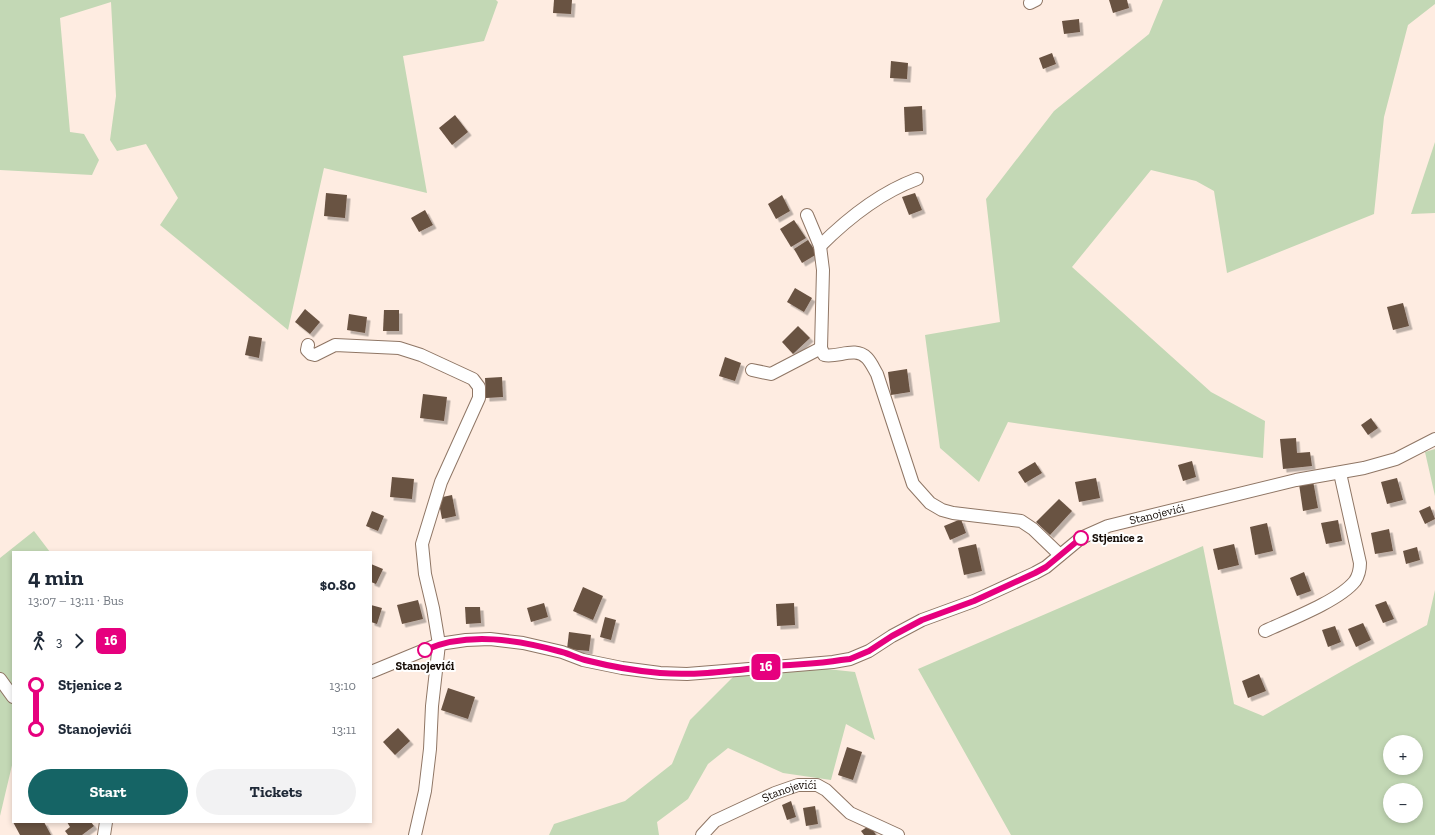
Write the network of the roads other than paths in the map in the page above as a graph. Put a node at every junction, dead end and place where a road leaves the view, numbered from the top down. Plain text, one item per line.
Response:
1 (917, 179) dead end
2 (807, 215) dead end
3 (820, 246) junction
4 (308, 345) dead end
5 (821, 348) junction
6 (752, 370) dead end
7 (1435, 439) edge
8 (1340, 473) junction
9 (1060, 555) junction
10 (1265, 631) dead end
11 (439, 644) junction
12 (372, 672) edge
13 (0, 679) edge
14 (12, 697) edge
15 (106, 823) edge
16 (104, 835) edge
17 (415, 835) edge
18 (702, 835) edge
19 (898, 835) edge

1 - 3 street
2 - 3 street
3 - 5 street
4 - 11 street
5 - 6 street
5 - 9 street
7 - 8 street, Stanojevići
8 - 9 street, Stanojevići
8 - 10 street
9 - 11 street, Stanojevići
11 - 12 street, Stanojevići
11 - 17 street
13 - 14 street
15 - 16 street
18 - 19 street, Stanojevići

